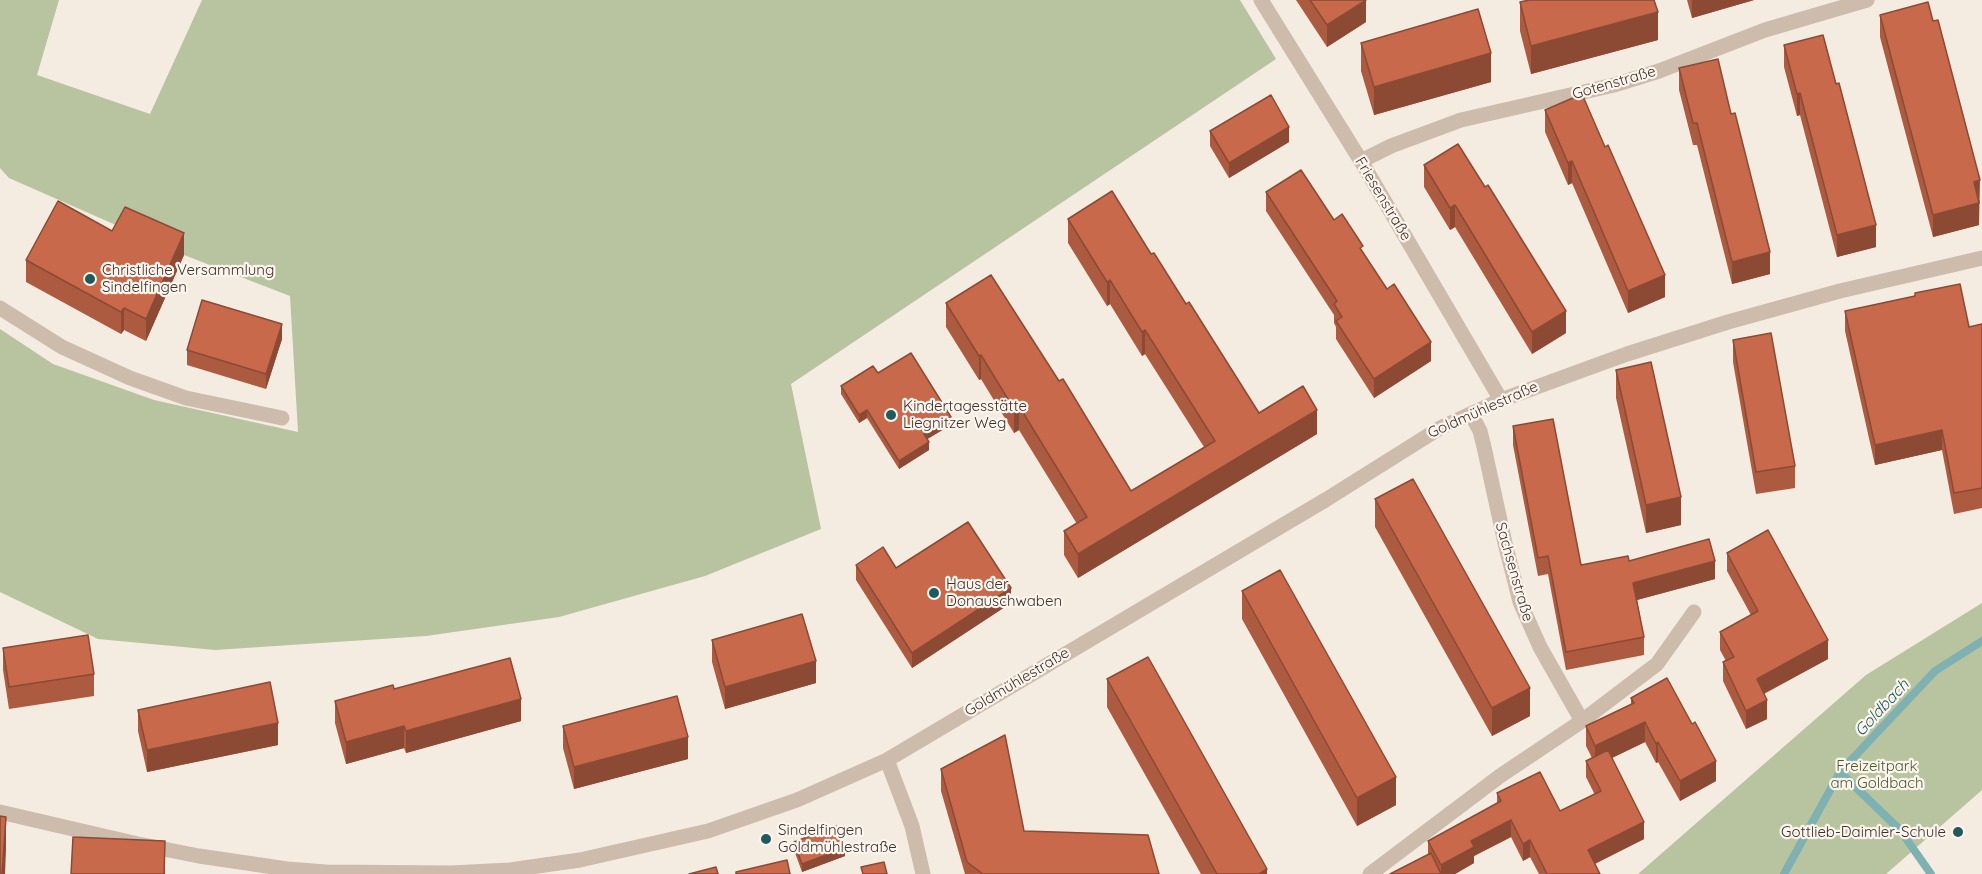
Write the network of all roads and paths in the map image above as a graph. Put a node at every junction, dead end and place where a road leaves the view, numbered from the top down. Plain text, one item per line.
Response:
1 (1261, 0) edge
2 (1867, 0) edge
3 (1361, 161) junction
4 (1982, 258) edge
5 (0, 308) edge
6 (1501, 400) junction
7 (1471, 414) junction
8 (282, 418) dead end
9 (1694, 612) dead end
10 (1582, 721) junction
11 (887, 760) junction
12 (0, 813) edge
13 (923, 874) edge
14 (1370, 874) edge

1 - 3 street, Friesenstraße
2 - 3 street, Gotenstraße
3 - 6 street, Friesenstraße
4 - 6 street, Goldmühlestraße
5 - 8 street
6 - 7 street, Goldmühlestraße
7 - 10 street, Sachsenstraße
7 - 11 street, Goldmühlestraße
9 - 10 street
10 - 14 street
11 - 12 street, Goldmühlestraße
11 - 13 street

